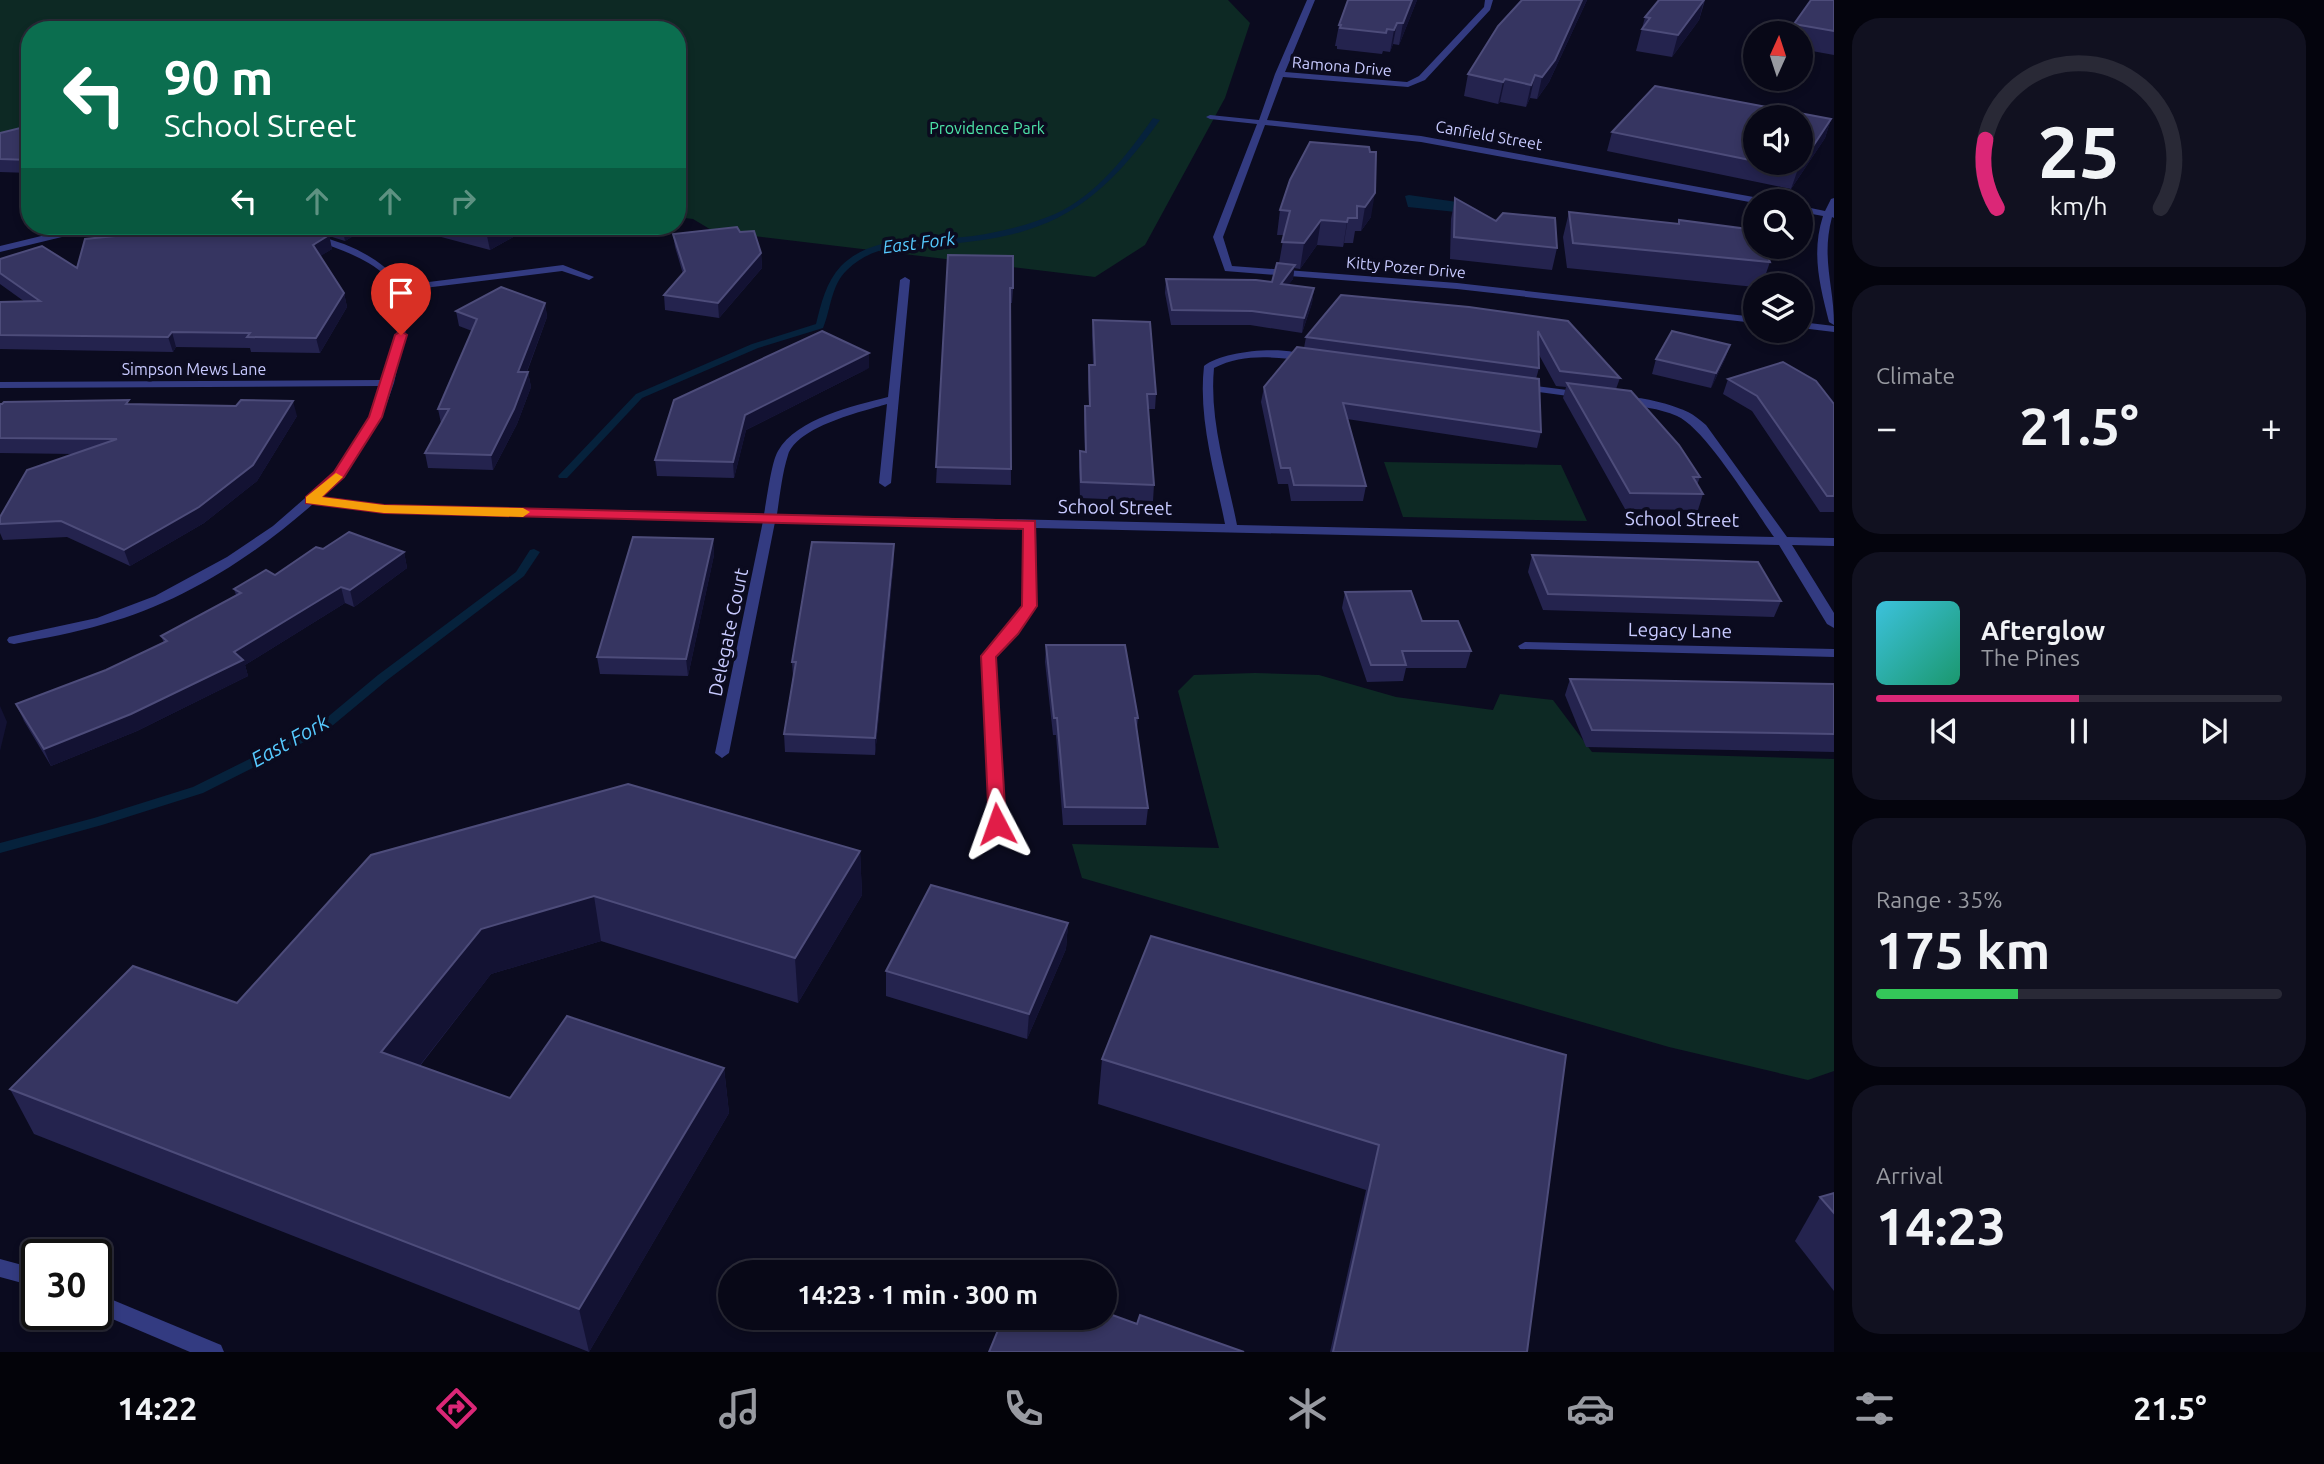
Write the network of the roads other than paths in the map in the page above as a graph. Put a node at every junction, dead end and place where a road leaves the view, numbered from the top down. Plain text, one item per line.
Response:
1 (1311, 0) edge
2 (1489, 0) edge
3 (1279, 74) junction
4 (1210, 117) dead end
5 (1262, 121) junction
6 (1743, 198) edge
7 (1834, 201) edge
8 (1813, 211) edge
9 (1831, 215) edge
10 (59, 235) edge
11 (301, 235) edge
12 (0, 249) edge
13 (589, 277) dead end
14 (905, 280) dead end
15 (403, 288) junction
16 (1743, 319) edge
17 (1834, 323) edge
18 (1813, 327) edge
19 (1834, 329) edge
20 (1322, 360) edge
21 (388, 383) junction
22 (0, 385) edge
23 (1510, 385) edge
24 (893, 399) junction
25 (885, 483) dead end
26 (311, 500) junction
27 (771, 519) junction
28 (1030, 524) junction
29 (1232, 529) junction
30 (1783, 541) junction
31 (1834, 542) edge
32 (1834, 624) edge
33 (14, 640) dead end
34 (1525, 646) dead end
35 (1834, 653) edge
36 (722, 753) dead end
37 (997, 824) dead end
38 (0, 1268) edge
39 (21, 1274) edge
40 (112, 1309) edge
41 (214, 1352) edge

1 - 3 street, Kitty Pozer Drive
2 - 3 street, Ramona Drive
3 - 5 street, Kitty Pozer Drive
4 - 5 street, Canfield Street
5 - 6 street, Canfield Street
5 - 16 street, Kitty Pozer Drive
7 - 9 street
8 - 9 street
9 - 17 street
10 - 12 street
11 - 15 street
13 - 15 street
14 - 24 street
15 - 21 street
18 - 19 street
20 - 29 street
21 - 22 street, Simpson Mews Lane
21 - 26 street
23 - 30 street
24 - 25 street
24 - 27 street, Delegate Court
26 - 27 street, School Street
26 - 33 street
27 - 28 street, School Street
27 - 36 street, Delegate Court
28 - 29 street, School Street
28 - 37 street
29 - 30 street, School Street
30 - 31 street, School Street
30 - 32 street
34 - 35 street, Legacy Lane
38 - 39 street
40 - 41 street

